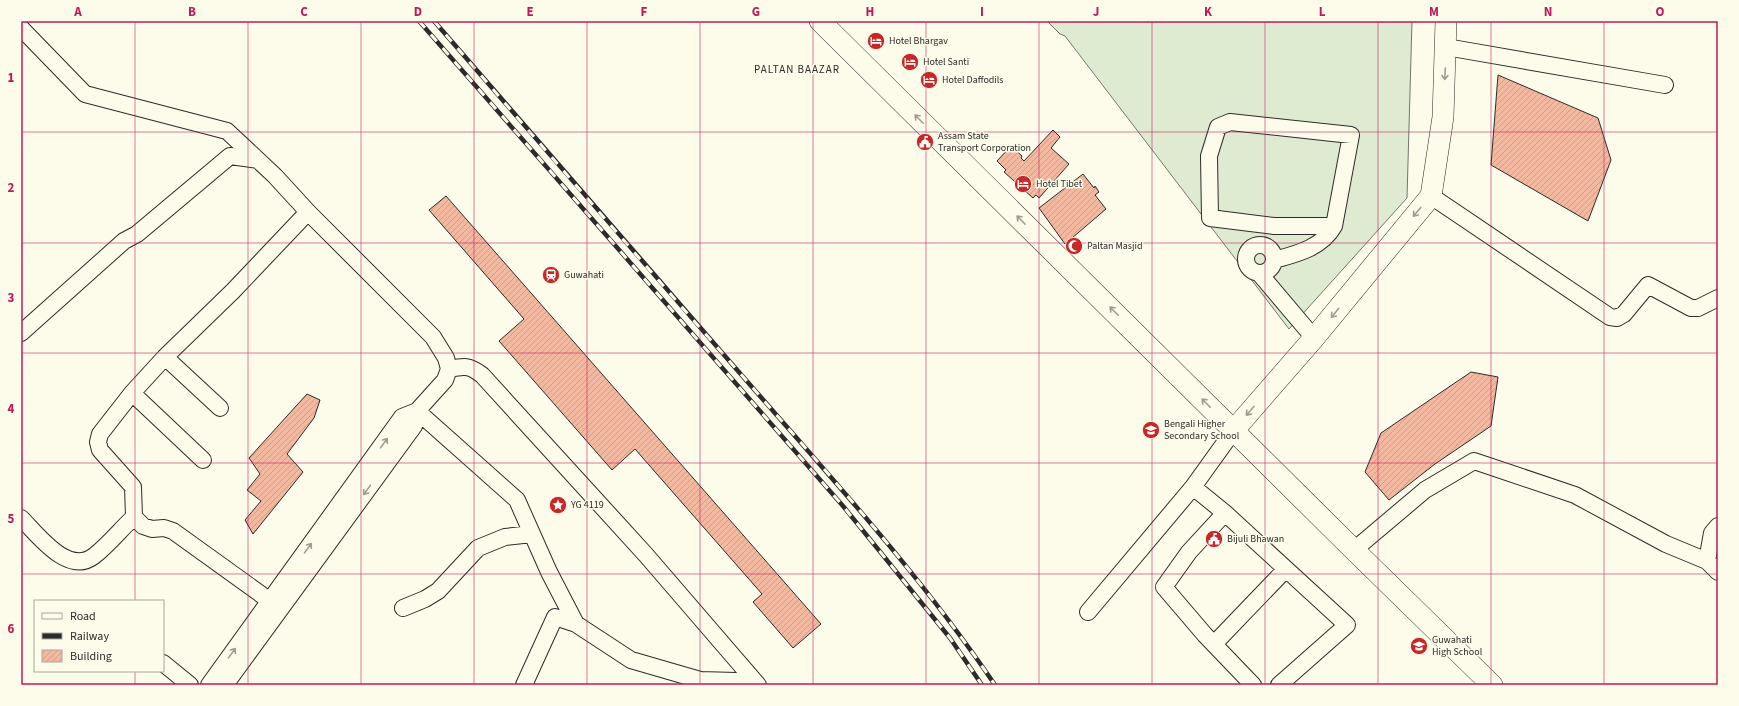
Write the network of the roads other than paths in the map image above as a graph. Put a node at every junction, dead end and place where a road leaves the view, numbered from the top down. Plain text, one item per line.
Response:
1 (820, 21) edge
2 (1446, 21) edge
3 (21, 28) edge
4 (1446, 47) junction
5 (1665, 85) dead end
6 (258, 160) junction
7 (1431, 196) junction
8 (308, 212) junction
9 (1334, 226) junction
10 (1274, 260) junction
11 (1259, 273) junction
12 (1718, 298) edge
13 (21, 333) edge
14 (1314, 338) junction
15 (165, 357) junction
16 (449, 369) junction
17 (132, 393) junction
18 (220, 408) dead end
19 (417, 411) junction
20 (1234, 430) junction
21 (203, 460) dead end
22 (1193, 487) junction
23 (1225, 513) junction
24 (134, 516) junction
25 (21, 518) edge
26 (1718, 526) edge
27 (532, 534) junction
28 (1354, 550) junction
29 (1707, 561) junction
30 (1286, 569) junction
31 (1718, 572) edge
32 (275, 605) junction
33 (404, 608) dead end
34 (1088, 612) dead end
35 (576, 624) junction
36 (1214, 644) junction
37 (164, 664) edge
38 (190, 685) edge
39 (209, 685) edge
40 (225, 685) edge
41 (524, 685) edge
42 (746, 685) edge
43 (758, 685) edge
44 (1253, 685) edge
45 (1279, 685) edge
46 (1492, 685) edge

20 -> 1 main road
2 - 4 main road
3 - 6 street
4 - 5 street
4 -> 7 main road
6 - 8 street
6 - 13 street
7 - 12 street
7 -> 14 main road
8 - 15 street
8 - 16 street
9 - 9 street
9 - 10 street
10 - 11 street
10 - 11 street
11 - 14 street
14 -> 20 main road
15 - 17 street
15 - 18 street
16 - 19 street
16 - 43 street
17 - 21 street
17 - 24 street
19 - 27 street
19 - 32 street
20 - 22 street
20 - 28 main road
22 - 23 street
22 - 34 street
23 - 30 street
23 - 36 street
24 - 25 street
24 - 32 street
26 - 29 street
27 - 33 street
27 - 35 street
28 - 29 street
28 - 46 main road
29 - 31 street
30 - 36 street
30 - 45 street
39 -> 32 street
32 - 40 street
35 - 41 street
35 - 42 street
36 - 44 street
37 - 38 street

